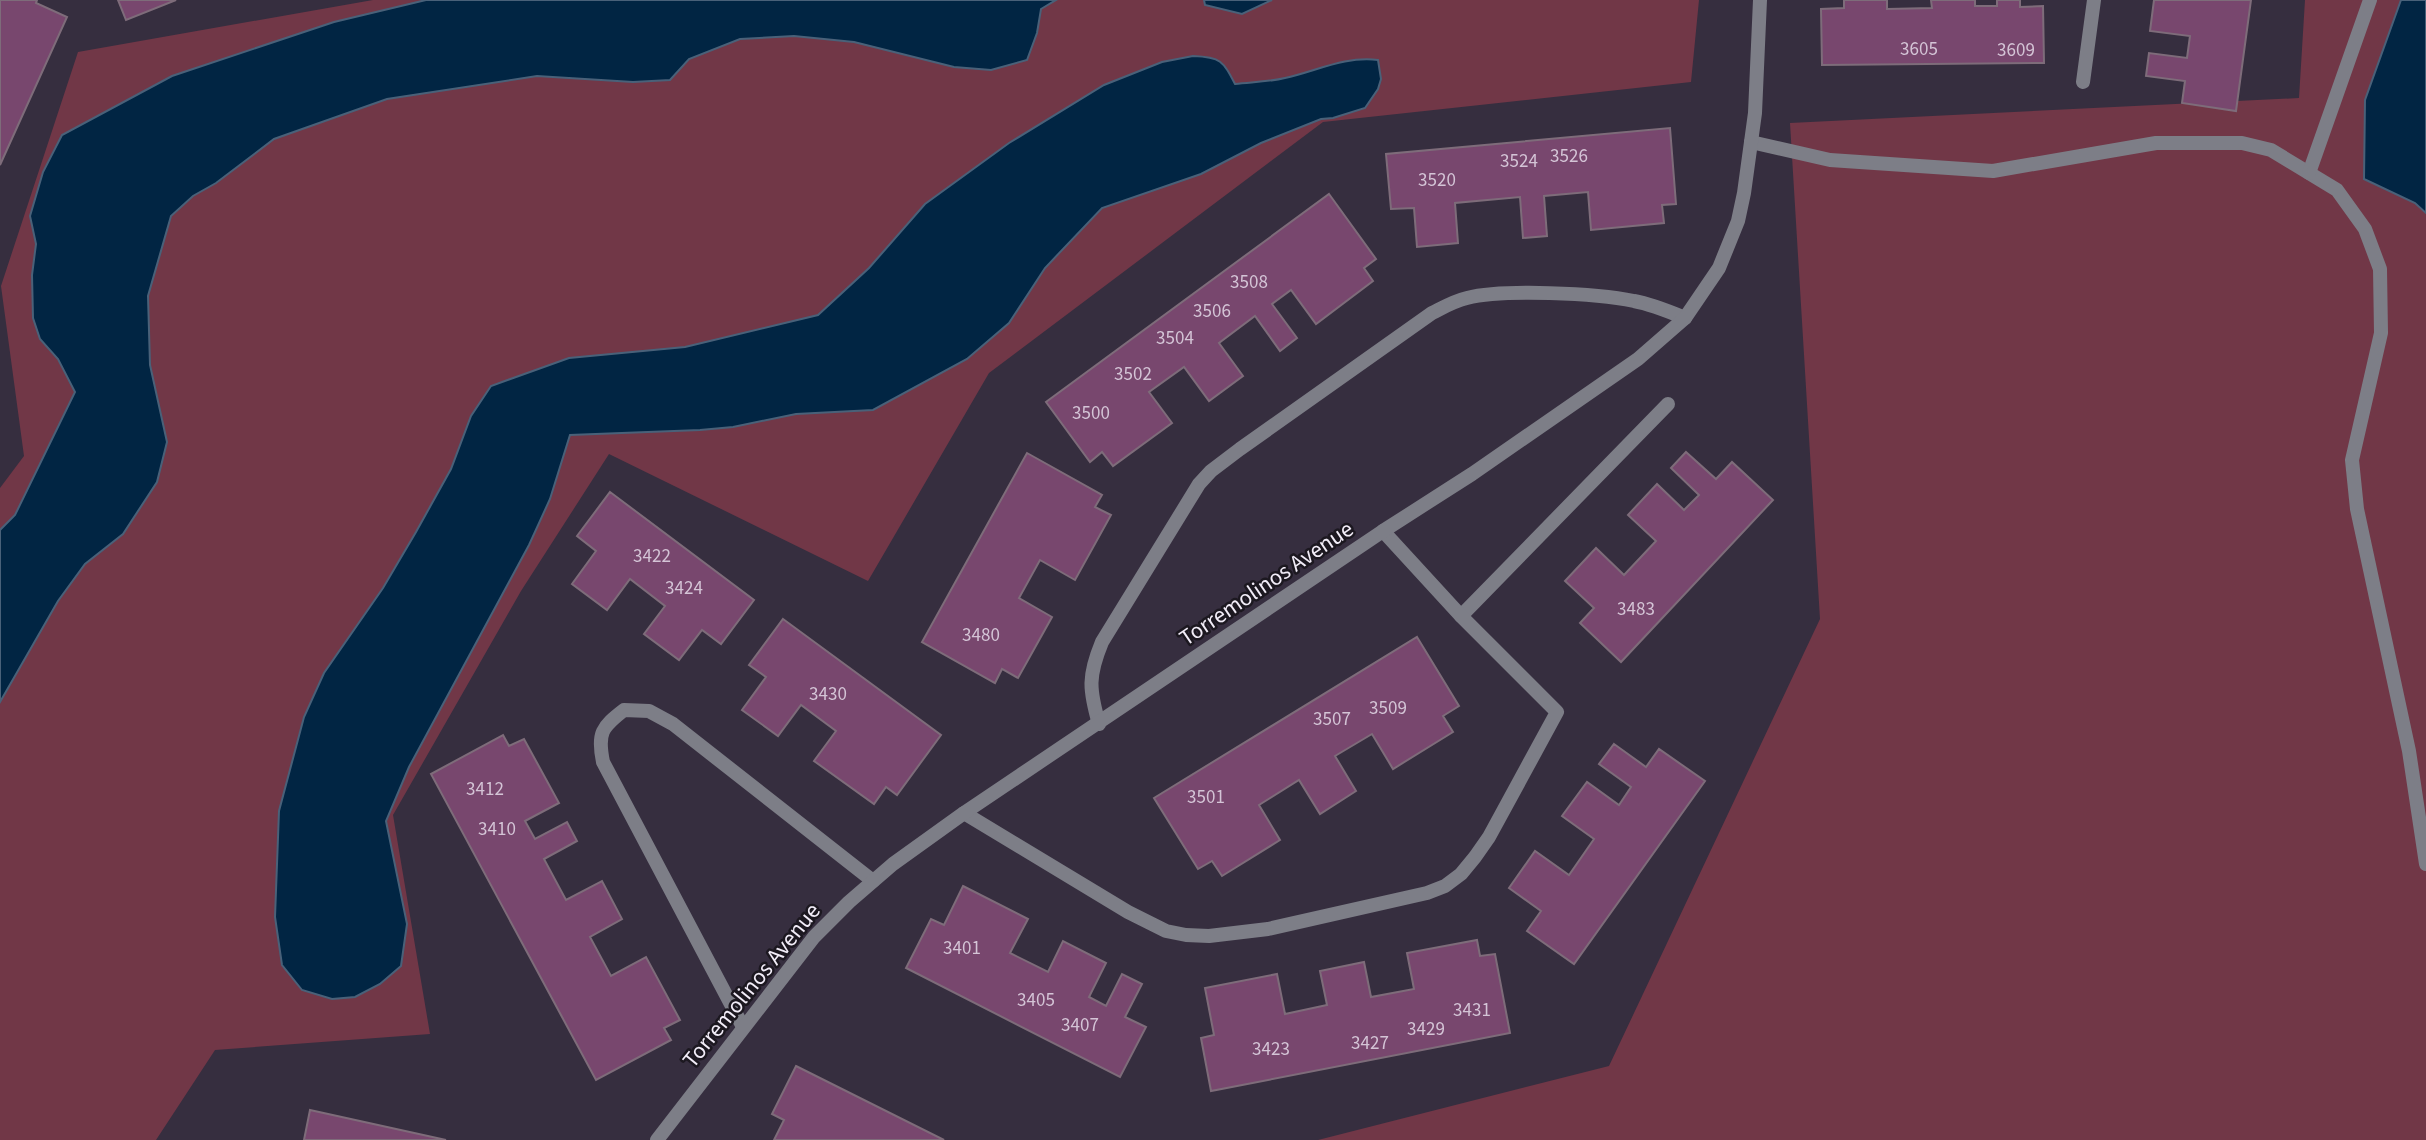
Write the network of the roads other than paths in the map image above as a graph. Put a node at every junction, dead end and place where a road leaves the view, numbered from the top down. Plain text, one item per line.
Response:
1 (1760, 0) edge
2 (2094, 0) edge
3 (2370, 0) edge
4 (2083, 82) dead end
5 (1751, 142) junction
6 (2309, 173) junction
7 (1685, 318) junction
8 (1668, 404) dead end
9 (1383, 531) junction
10 (1461, 616) junction
11 (1099, 724) junction
12 (964, 813) junction
13 (2426, 864) edge
14 (873, 881) junction
15 (743, 1027) junction
16 (657, 1140) edge

1 - 5 street, Torremolinos Avenue
2 - 4 street
3 - 6 street
5 - 6 street
5 - 7 street, Torremolinos Avenue
6 - 13 street
7 - 9 street, Torremolinos Avenue
7 - 11 street
8 - 10 street
9 - 10 street
9 - 11 street, Torremolinos Avenue
10 - 12 street
11 - 12 street, Torremolinos Avenue
12 - 14 street, Torremolinos Avenue
14 - 15 street, Torremolinos Avenue
14 - 15 street
15 - 16 street, Torremolinos Avenue

